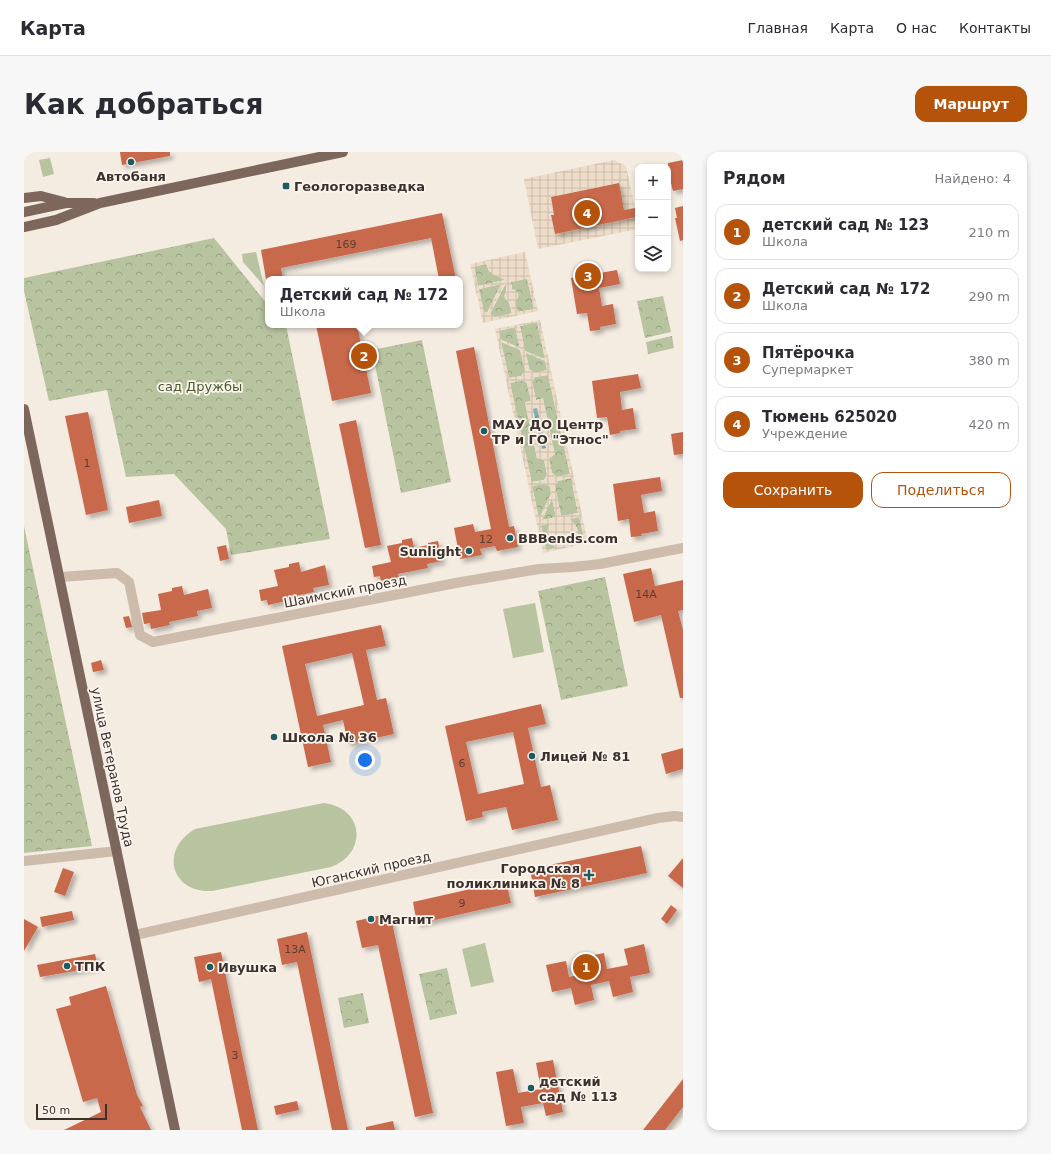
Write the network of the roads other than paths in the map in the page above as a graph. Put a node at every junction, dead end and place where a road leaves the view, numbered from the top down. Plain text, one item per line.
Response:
1 (344, 152) edge
2 (24, 198) edge
3 (66, 203) junction
4 (100, 203) junction
5 (24, 212) edge
6 (24, 227) edge
7 (24, 409) edge
8 (683, 548) edge
9 (60, 578) junction
10 (683, 817) edge
11 (117, 851) junction
12 (24, 861) edge
13 (135, 936) junction
14 (175, 1130) edge

1 - 4 main road
2 - 3 main road
3 - 4 main road
3 - 5 main road
4 - 6 main road
7 - 9 main road, улица Ветеранов Труда
8 - 9 street, Шаимский проезд
9 - 11 main road, улица Ветеранов Труда
10 - 13 street, Юганский проезд
11 - 12 street
11 - 13 main road, улица Ветеранов Труда
13 - 14 main road, улица Ветеранов Труда

